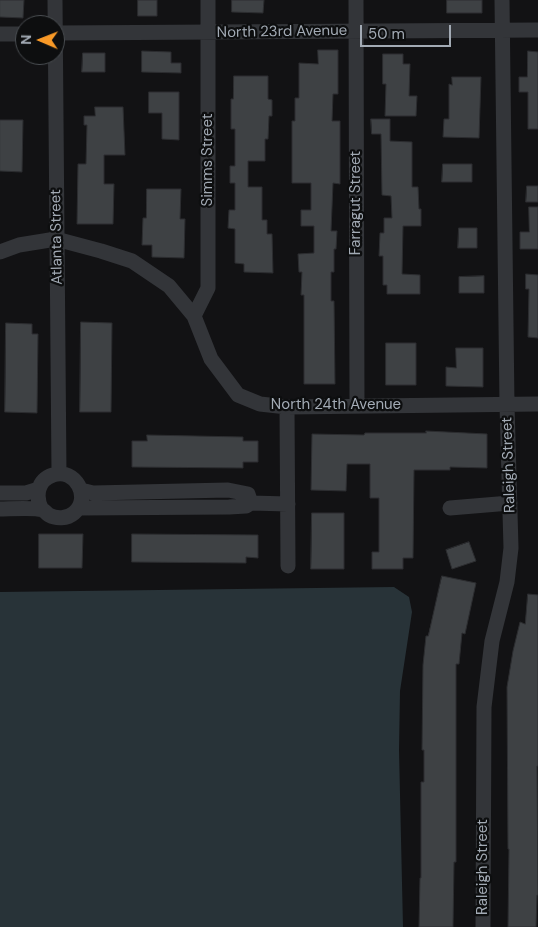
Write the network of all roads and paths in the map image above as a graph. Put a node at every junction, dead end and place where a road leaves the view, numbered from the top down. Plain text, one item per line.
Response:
1 (55, 0) edge
2 (208, 0) edge
3 (356, 0) edge
4 (502, 0) edge
5 (55, 15) edge
6 (356, 30) junction
7 (503, 30) junction
8 (538, 30) edge
9 (65, 33) edge
10 (209, 33) junction
11 (0, 34) edge
12 (15, 34) edge
13 (55, 65) edge
14 (56, 239) junction
15 (0, 252) edge
16 (194, 316) junction
17 (538, 404) edge
18 (357, 405) junction
19 (507, 405) junction
20 (286, 407) junction
21 (59, 473) junction
22 (38, 489) junction
23 (81, 490) junction
24 (0, 493) edge
25 (251, 503) junction
26 (510, 503) junction
27 (288, 504) junction
28 (79, 508) junction
29 (450, 508) dead end
30 (0, 509) edge
31 (42, 510) junction
32 (288, 566) dead end
33 (483, 927) edge

1 - 5 street, Atlanta Street
2 - 10 street, Simms Street
3 - 6 street, Farragut Street
4 - 7 street, Raleigh Street
6 - 7 street, North 23rd Avenue
6 - 10 street, North 23rd Avenue
6 - 18 street, Farragut Street
7 - 8 street, North 23rd Avenue
7 - 19 street, Raleigh Street
9 - 10 street, North 23rd Avenue
10 - 16 street, Simms Street
11 - 12 street
13 - 14 street, Atlanta Street
14 - 15 street, North 24th Avenue
14 - 16 street, North 24th Avenue
14 - 21 street, Atlanta Street
16 - 20 street, North 24th Avenue
17 - 19 street, North 24th Avenue
18 - 19 street, North 24th Avenue
18 - 20 street, North 24th Avenue
19 - 26 street, Raleigh Street
20 - 27 street
21 - 22 street
21 - 23 street
22 - 24 street
22 - 31 street
23 - 25 street
23 - 28 street
25 - 27 street
25 - 28 street
26 - 29 street
26 - 33 street, Raleigh Street
27 - 32 street
28 - 31 street
30 - 31 street

